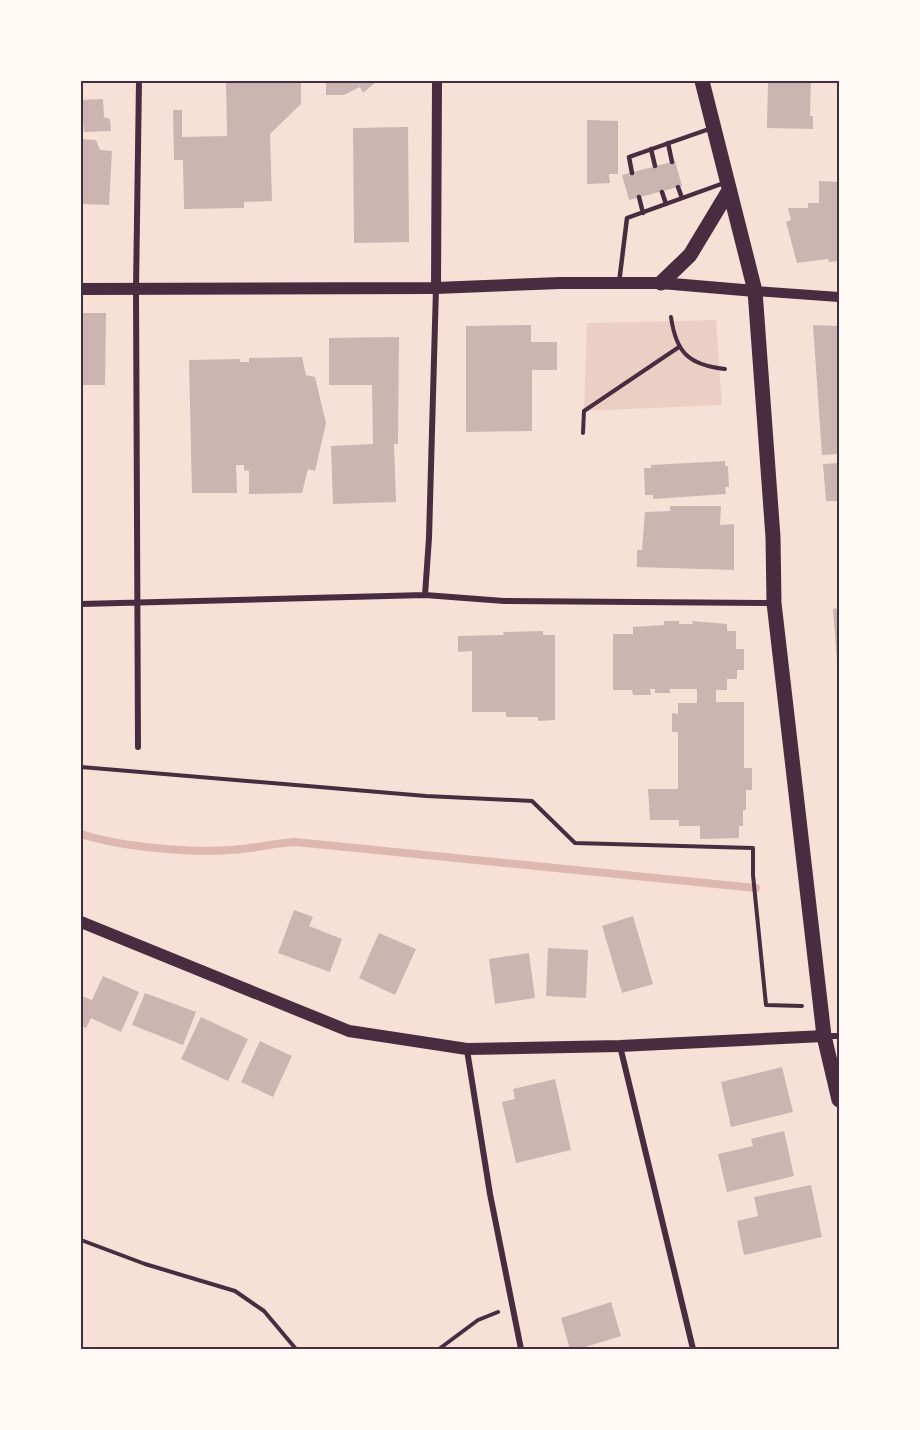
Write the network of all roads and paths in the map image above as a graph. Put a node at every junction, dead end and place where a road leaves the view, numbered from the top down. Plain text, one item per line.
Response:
1 (139, 81) edge
2 (437, 81) edge
3 (702, 81) edge
4 (714, 127) junction
5 (668, 143) junction
6 (651, 149) junction
7 (672, 162) dead end
8 (655, 166) dead end
9 (632, 172) dead end
10 (678, 187) dead end
11 (727, 187) junction
12 (662, 192) dead end
13 (639, 197) dead end
14 (681, 198) junction
15 (666, 204) junction
16 (643, 213) junction
17 (619, 283) junction
18 (661, 284) junction
19 (436, 288) junction
20 (81, 289) edge
21 (136, 289) junction
22 (755, 291) junction
23 (839, 297) edge
24 (671, 317) dead end
25 (679, 347) junction
26 (725, 369) dead end
27 (583, 433) dead end
28 (425, 595) junction
29 (774, 603) junction
30 (81, 604) edge
31 (138, 604) junction
32 (138, 747) dead end
33 (81, 767) edge
34 (81, 922) edge
35 (822, 1007) junction
36 (832, 1036) edge
37 (620, 1046) junction
38 (467, 1049) junction
39 (839, 1100) edge
40 (81, 1240) edge
41 (513, 1306) junction
42 (296, 1349) edge
43 (439, 1349) edge
44 (521, 1349) edge
45 (693, 1349) edge

1 - 21 street
2 - 19 street
3 - 4 main road
4 - 5 lane
4 - 11 main road
5 - 6 lane
5 - 7 lane
6 - 8 lane
6 - 9 lane
10 - 14 lane
11 - 14 lane
11 - 18 main road
11 - 22 main road
12 - 15 lane
13 - 16 lane
14 - 15 lane
15 - 16 lane
16 - 17 lane
17 - 18 main road
17 - 19 main road
18 - 22 main road
19 - 21 main road
19 - 28 street
20 - 21 main road
21 - 31 street
22 - 23 street
22 - 29 main road
24 - 25 path
25 - 26 path
25 - 27 path
28 - 29 street
28 - 31 street
29 - 35 main road
30 - 31 street
31 - 32 street
33 - 35 path
34 - 38 main road
35 - 36 main road
36 - 37 main road
36 - 39 main road
37 - 38 main road
37 - 45 street
38 - 41 street
40 - 42 path
41 - 43 path
41 - 44 street

